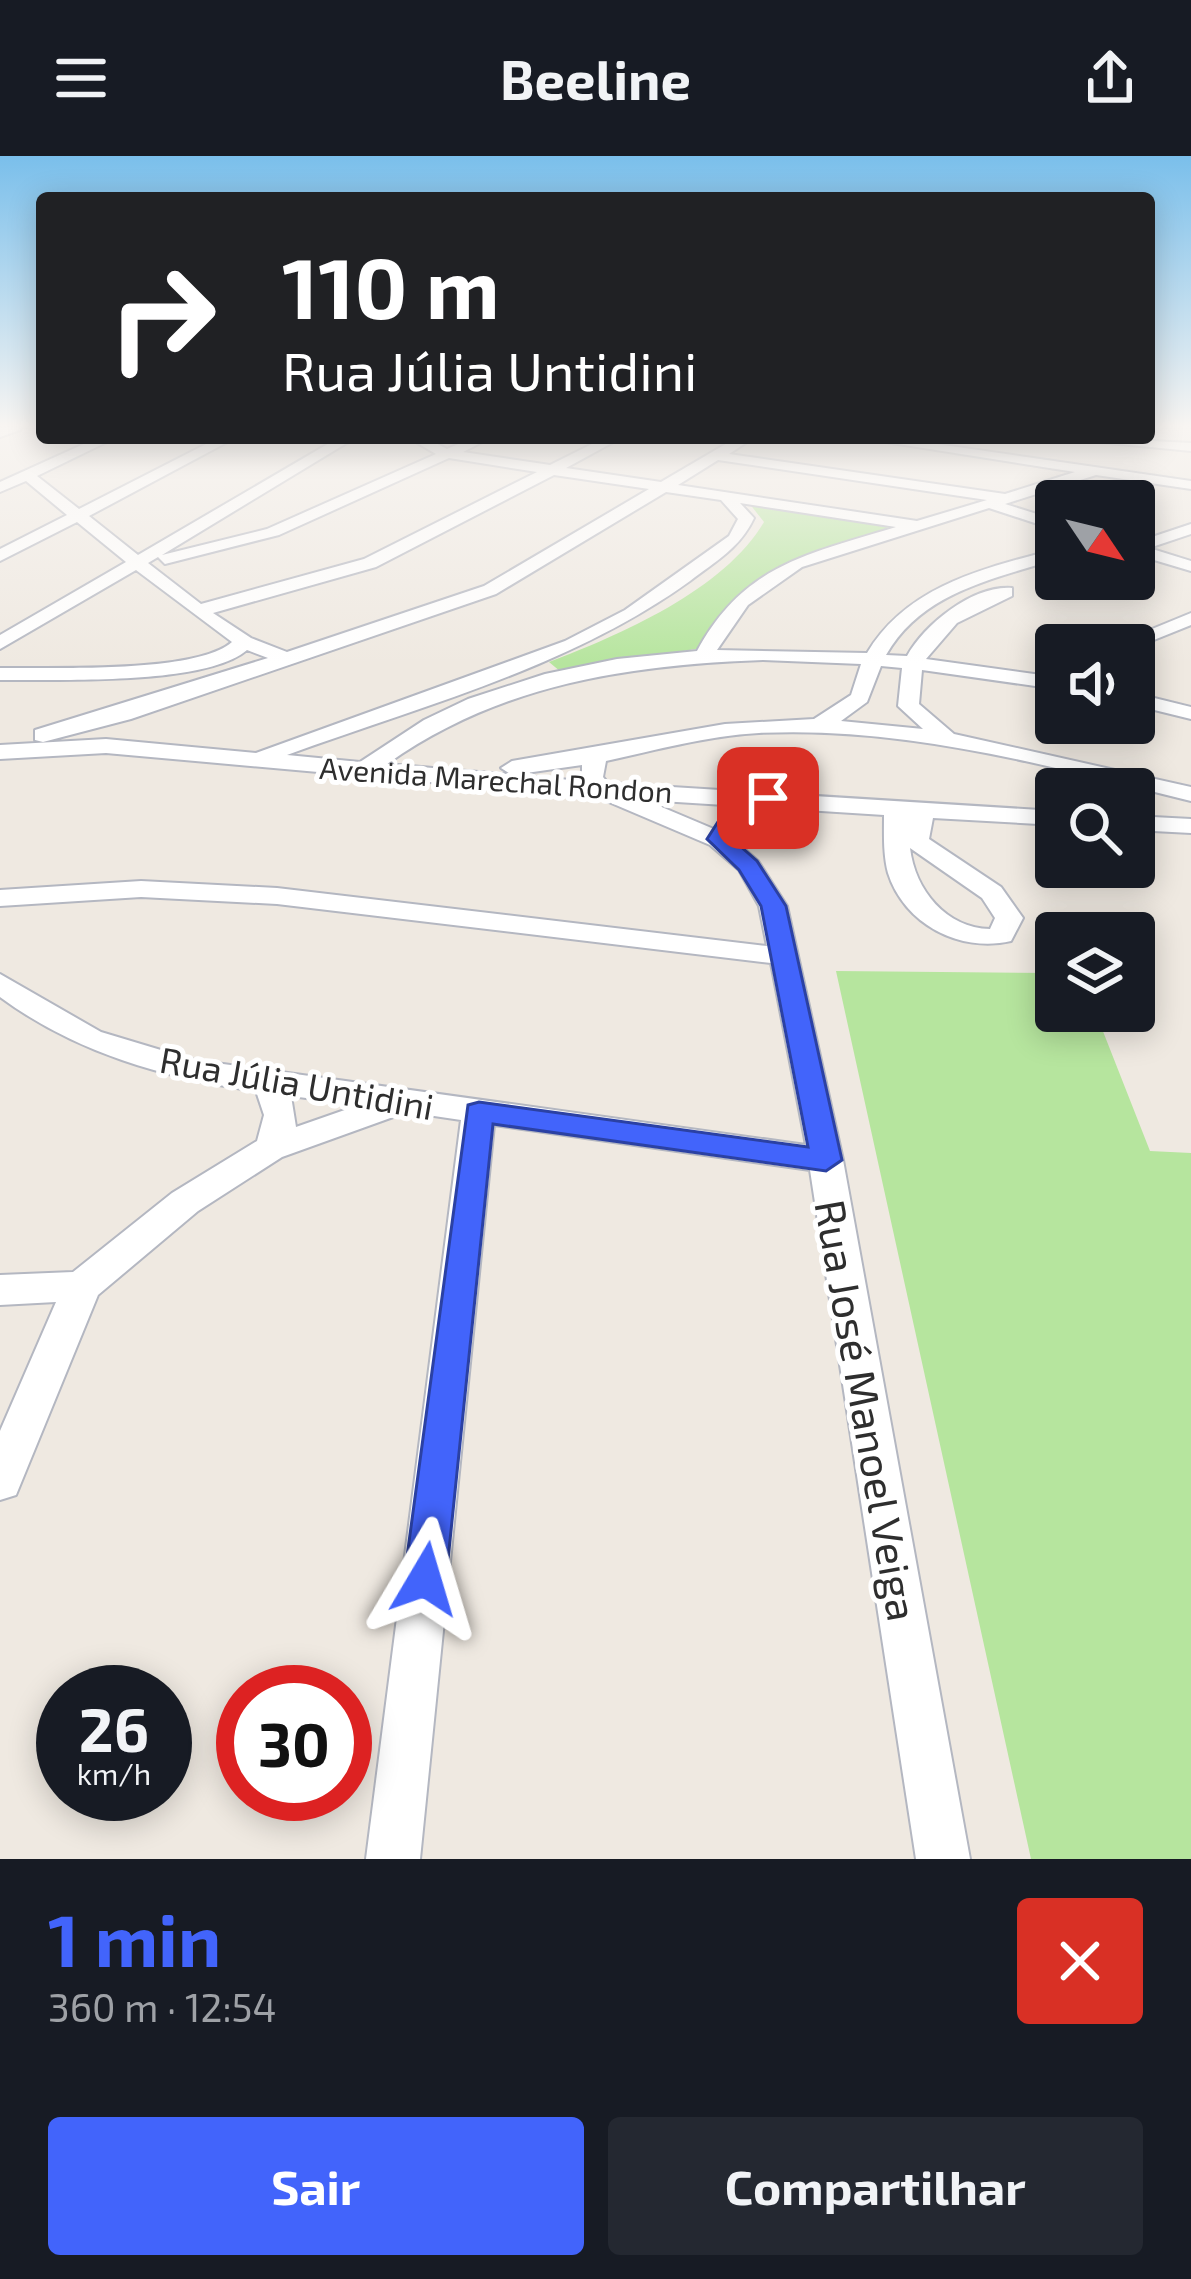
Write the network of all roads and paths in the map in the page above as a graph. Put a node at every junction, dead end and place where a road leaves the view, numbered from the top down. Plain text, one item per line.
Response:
1 (66, 506) edge
2 (97, 506) edge
3 (279, 506) edge
4 (334, 506) edge
5 (480, 506) edge
6 (632, 506) edge
7 (735, 506) edge
8 (789, 506) edge
9 (988, 506) edge
10 (1191, 509) edge
11 (274, 511) junction
12 (79, 516) junction
13 (1155, 521) edge
14 (920, 526) junction
15 (1191, 530) edge
16 (1155, 542) edge
17 (1155, 555) edge
18 (0, 556) edge
19 (1035, 562) edge
20 (139, 565) junction
21 (1191, 566) edge
22 (1035, 583) edge
23 (198, 611) junction
24 (1191, 619) edge
25 (1155, 633) edge
26 (244, 642) junction
27 (0, 643) edge
28 (704, 656) junction
29 (870, 658) junction
30 (287, 659) junction
31 (918, 659) junction
32 (192, 666) junction
33 (509, 669) junction
34 (0, 674) edge
35 (235, 677) junction
36 (1035, 679) edge
37 (539, 681) junction
38 (1155, 704) edge
39 (1191, 713) edge
40 (123, 715) junction
41 (819, 727) junction
42 (949, 738) junction
43 (52, 746) junction
44 (0, 748) edge
45 (106, 751) junction
46 (596, 758) junction
47 (251, 760) junction
48 (0, 765) edge
49 (364, 769) junction
50 (424, 774) junction
51 (1161, 787) junction
52 (601, 790) junction
53 (1191, 794) edge
54 (768, 798) junction
55 (909, 808) junction
56 (1035, 817) edge
57 (1155, 819) edge
58 (1155, 824) edge
59 (1191, 826) edge
60 (718, 839) junction
61 (0, 898) edge
62 (782, 956) junction
63 (0, 983) edge
64 (268, 1082) junction
65 (406, 1101) junction
66 (479, 1112) junction
67 (270, 1149) junction
68 (826, 1160) junction
69 (82, 1286) junction
70 (0, 1290) edge
71 (0, 1481) edge
72 (393, 1859) edge
73 (943, 1859) edge

1 - 12 street
2 - 12 street
3 - 11 street
4 - 11 street
5 - 23 street
6 - 30 street
7 - 33 street
8 - 14 street
9 - 14 street
10 - 13 street
11 - 20 street
11 - 20 street
12 - 18 street
12 - 20 street
14 - 28 street
15 - 16 street
17 - 21 street
19 - 29 street
20 - 23 street
20 - 27 street
22 - 31 street
23 - 26 street
24 - 25 street
26 - 30 street
26 - 32 street
28 - 29 street
28 - 37 street
29 - 31 street
29 - 41 street
30 - 35 street
31 - 36 street
31 - 42 street
32 - 34 street
32 - 35 street
33 - 37 street
33 - 47 street
35 - 40 street
37 - 49 street
38 - 39 street
40 - 43 street
40 - 45 street
41 - 42 street
41 - 46 street
42 - 51 street
43 - 44 street, Avenida Marechal Rondon
43 - 45 street, Avenida Marechal Rondon
43 - 48 street, Avenida Marechal Rondon
45 - 47 street, Avenida Marechal Rondon
46 - 50 street
46 - 52 street
47 - 49 street, Avenida Marechal Rondon
49 - 50 street, Avenida Marechal Rondon
50 - 52 street, Avenida Marechal Rondon
51 - 53 street
51 - 57 street
52 - 54 street, Avenida Marechal Rondon
52 - 60 street, Rua José Manoel Veiga
54 - 55 street, Avenida Marechal Rondon
54 - 60 street
55 - 55 street
55 - 56 street, Avenida Marechal Rondon
58 - 59 street
60 - 62 street, Rua José Manoel Veiga
61 - 62 street
62 - 68 street, Rua José Manoel Veiga
63 - 64 street, Rua Júlia Untidini
64 - 65 street, Rua Júlia Untidini
64 - 67 street
65 - 66 street, Rua Júlia Untidini
65 - 67 street
66 - 68 street, Rua Júlia Untidini
66 - 72 street
67 - 69 street
68 - 73 street, Rua José Manoel Veiga
69 - 70 street
69 - 71 street

